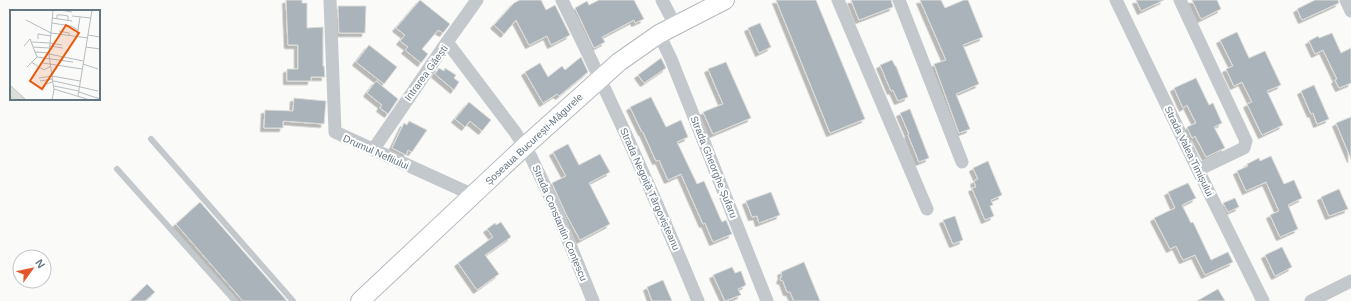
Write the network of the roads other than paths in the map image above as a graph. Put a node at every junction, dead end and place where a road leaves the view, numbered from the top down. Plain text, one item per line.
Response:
1 (330, 0) edge
2 (477, 0) edge
3 (562, 0) edge
4 (662, 0) edge
5 (725, 0) edge
6 (838, 0) edge
7 (899, 0) edge
8 (1116, 0) edge
9 (1180, 0) edge
10 (1346, 0) edge
11 (1351, 12) edge
12 (675, 26) junction
13 (659, 34) junction
14 (447, 42) junction
15 (600, 78) junction
16 (150, 139) dead end
17 (524, 147) junction
18 (373, 150) junction
19 (962, 162) dead end
20 (117, 169) dead end
21 (1198, 170) junction
22 (473, 195) junction
23 (927, 209) dead end
24 (1351, 281) edge
25 (236, 301) edge
26 (293, 301) edge
27 (360, 301) edge
28 (593, 301) edge
29 (698, 301) edge
30 (767, 301) edge
31 (1263, 301) edge
32 (1311, 301) edge

1 - 18 street, Drumul Nefliului
2 - 14 street
3 - 15 street, Strada Negoiță Târgovișteanu
4 - 12 street
5 - 12 main road, Șoseaua București-Măgurele
6 - 23 street
7 - 19 street
8 - 21 street, Strada Valea Timișului
9 - 21 street
10 - 11 street
12 - 13 main road, Șoseaua București-Măgurele
13 - 15 main road, Șoseaua București-Măgurele
13 - 30 street, Strada Gheorghe Șufaru
14 - 17 street, Intrarea Găești
14 - 18 street, Intrarea Găești
15 - 17 main road, Șoseaua București-Măgurele
15 - 29 street, Strada Negoiță Târgovișteanu
16 - 26 lane
17 - 22 main road, Șoseaua București-Măgurele
17 - 28 street, Strada Constantin Conțescu
18 - 22 street, Drumul Nefliului
20 - 25 lane
21 - 31 street, Strada Valea Timișului
22 - 27 main road, Șoseaua București-Măgurele
24 - 32 street

